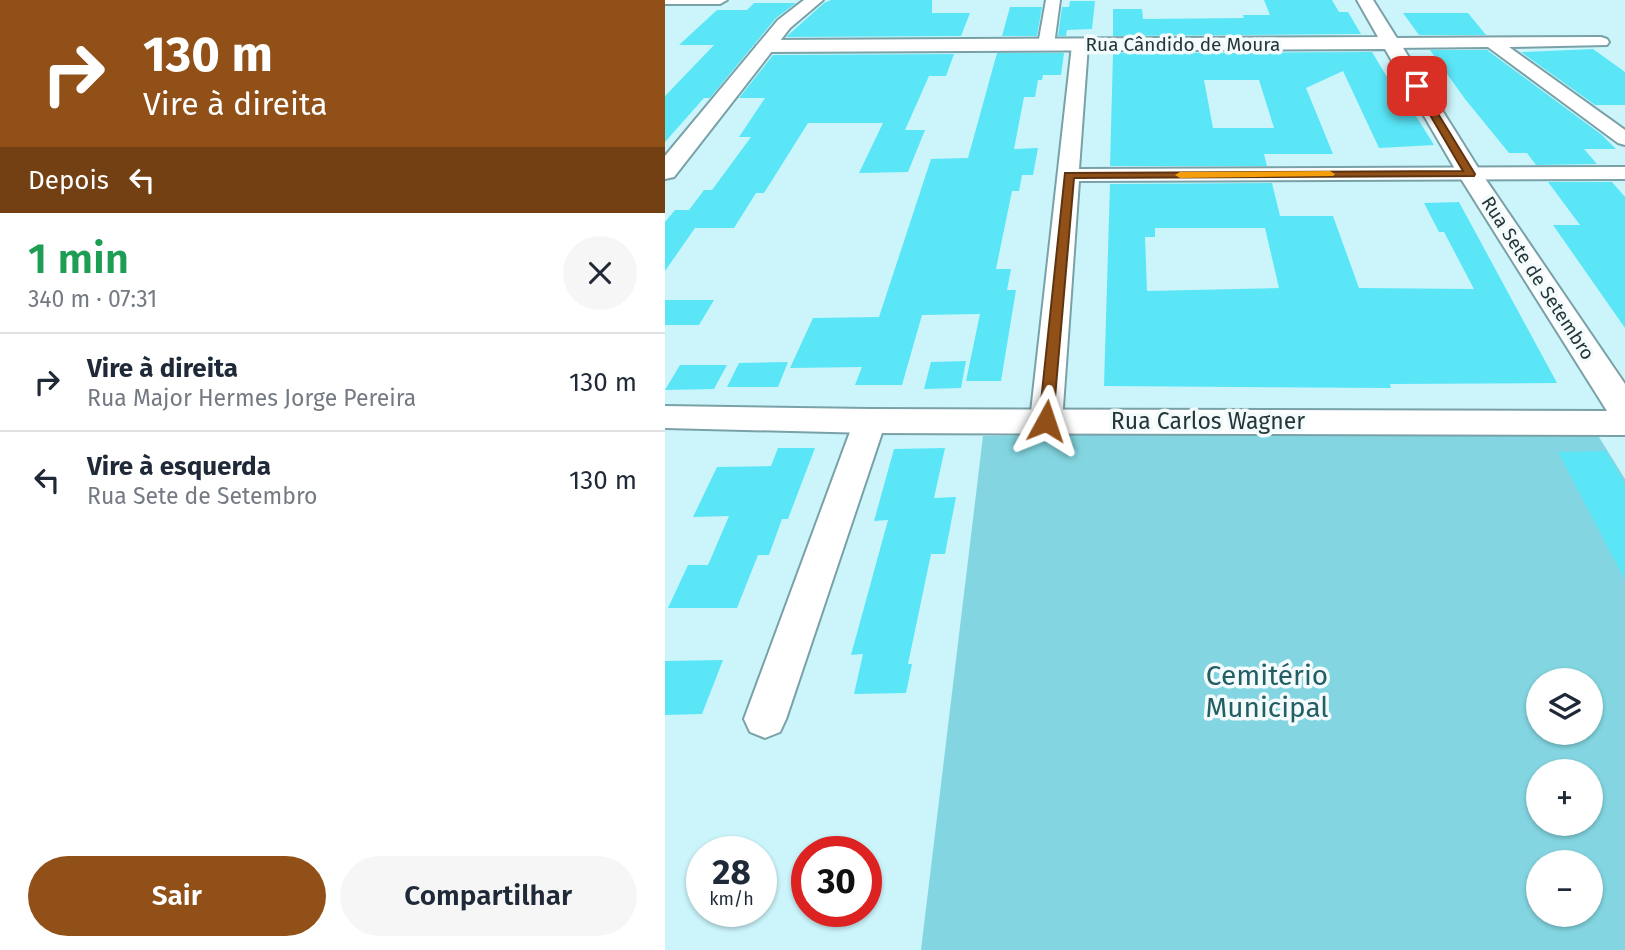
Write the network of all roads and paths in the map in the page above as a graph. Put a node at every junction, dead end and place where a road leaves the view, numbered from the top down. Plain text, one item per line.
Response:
1 (665, 0) edge
2 (720, 0) edge
3 (815, 0) edge
4 (1053, 0) edge
5 (1364, 0) edge
6 (1391, 43) junction
7 (1601, 43) dead end
8 (1494, 44) junction
9 (1046, 45) junction
10 (1080, 45) junction
11 (766, 46) junction
12 (1625, 139) edge
13 (665, 172) edge
14 (1625, 173) edge
15 (1470, 174) junction
16 (1069, 175) junction
17 (1625, 411) edge
18 (665, 417) edge
19 (870, 421) junction
20 (1046, 421) junction
21 (1625, 423) edge
22 (765, 719) dead end

1 - 2 street
3 - 11 street
4 - 9 street
5 - 6 street, Rua Sete de Setembro
6 - 8 street, Rua Cândido de Moura
6 - 10 street, Rua Cândido de Moura
6 - 15 street, Rua Sete de Setembro
7 - 8 street, Rua Cândido de Moura
8 - 12 street
9 - 10 street, Rua Cândido de Moura
9 - 11 street, Rua Cândido de Moura
10 - 16 street
11 - 13 street
14 - 15 street
15 - 16 street
15 - 17 street, Rua Sete de Setembro
16 - 20 street
18 - 19 street, Rua Carlos Wagner
19 - 20 street, Rua Carlos Wagner
19 - 22 street
20 - 21 street, Rua Carlos Wagner

